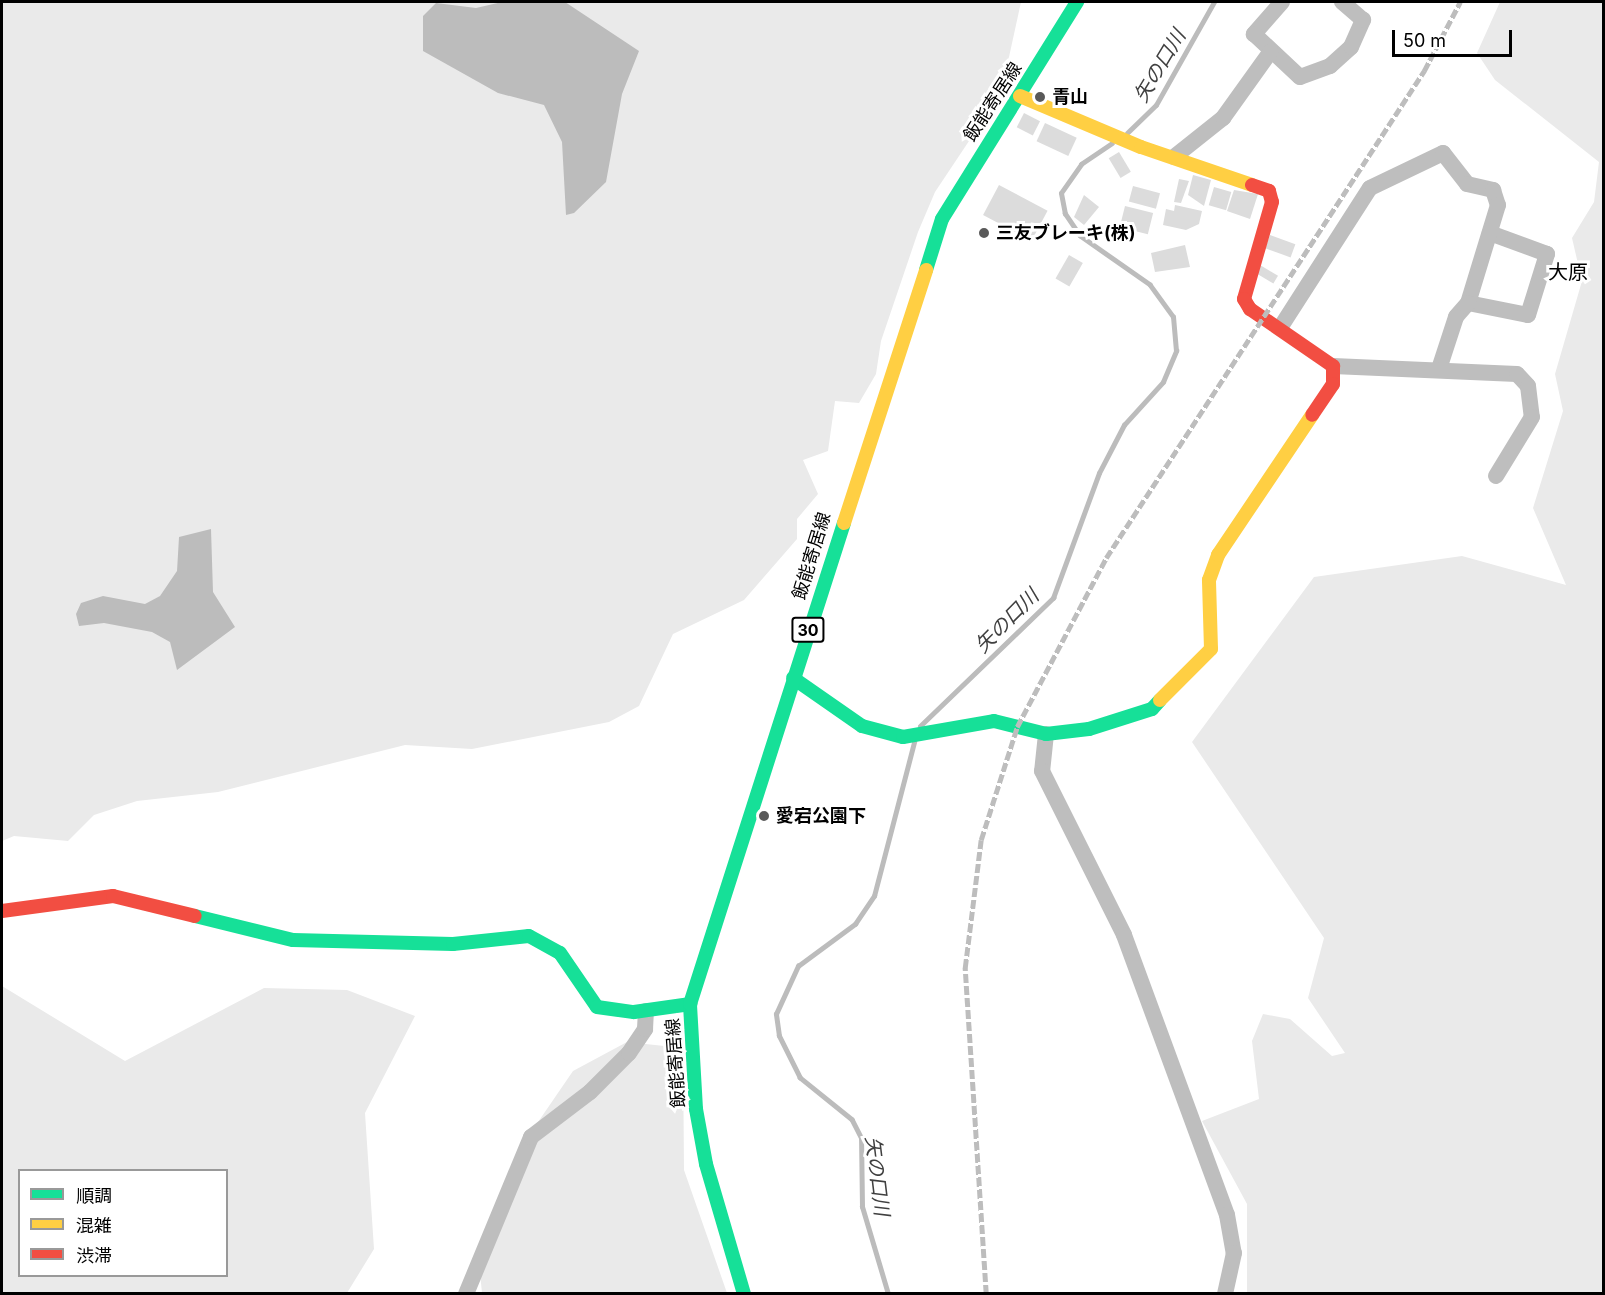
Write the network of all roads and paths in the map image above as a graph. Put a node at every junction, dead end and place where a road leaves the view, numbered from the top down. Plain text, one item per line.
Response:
1 (1077, 2) edge
2 (1282, 2) edge
3 (1342, 2) edge
4 (1271, 51) junction
5 (1020, 96) junction
6 (1174, 157) junction
7 (1490, 233) junction
8 (1468, 303) junction
9 (1280, 328) junction
10 (1333, 366) junction
11 (1439, 369) junction
12 (1496, 476) dead end
13 (793, 678) junction
14 (1046, 734) junction
15 (2, 911) edge
16 (690, 1004) junction
17 (646, 1011) junction
18 (466, 1293) edge
19 (744, 1293) edge
20 (1224, 1293) edge

1 - 5 street, 飯能寄居線 / 30
2 - 4 street
3 - 4 street
4 - 6 street
5 - 6 street
5 - 13 street, 飯能寄居線 / 30
6 - 9 street
7 - 8 street
7 - 8 street
7 - 9 street
8 - 11 street
9 - 10 street
10 - 11 street
10 - 14 street
11 - 12 street
13 - 14 street
13 - 16 street, 飯能寄居線 / 30
14 - 20 street
15 - 17 street
16 - 17 street
16 - 19 street, 飯能寄居線 / 30
17 - 18 street

